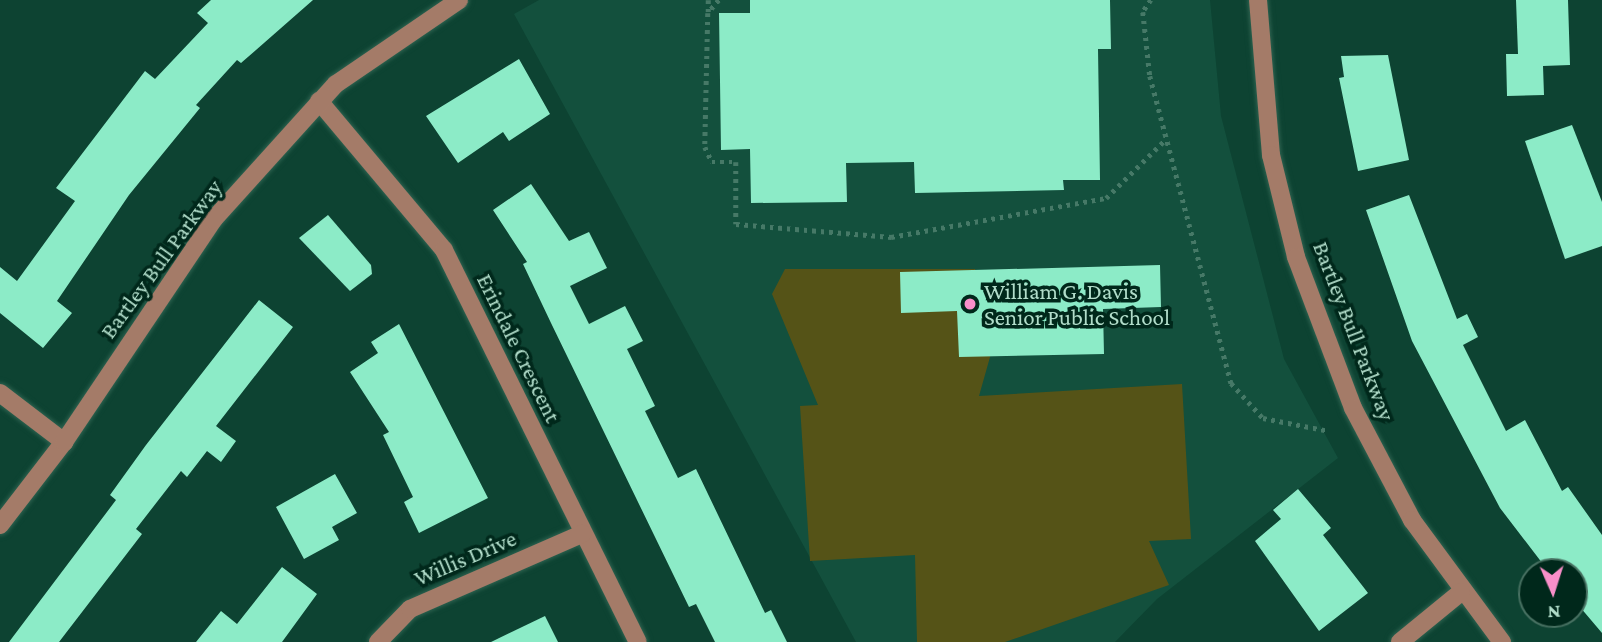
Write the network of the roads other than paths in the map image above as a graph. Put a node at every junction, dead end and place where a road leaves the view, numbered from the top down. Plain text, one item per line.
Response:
1 (459, 0) edge
2 (1258, 0) edge
3 (319, 101) junction
4 (0, 393) edge
5 (64, 442) junction
6 (0, 525) edge
7 (582, 534) junction
8 (1461, 592) junction
9 (378, 642) edge
10 (638, 642) edge
11 (1400, 642) edge
12 (1503, 642) edge

1 - 3 street, Bartley Bull Parkway
2 - 8 street, Bartley Bull Parkway
3 - 5 street, Bartley Bull Parkway
3 - 7 street, Erindale Crescent
4 - 5 street
5 - 6 street, Bartley Bull Parkway
7 - 9 street, Willis Drive
7 - 10 street, Erindale Crescent
8 - 11 street
8 - 12 street, Bartley Bull Parkway

